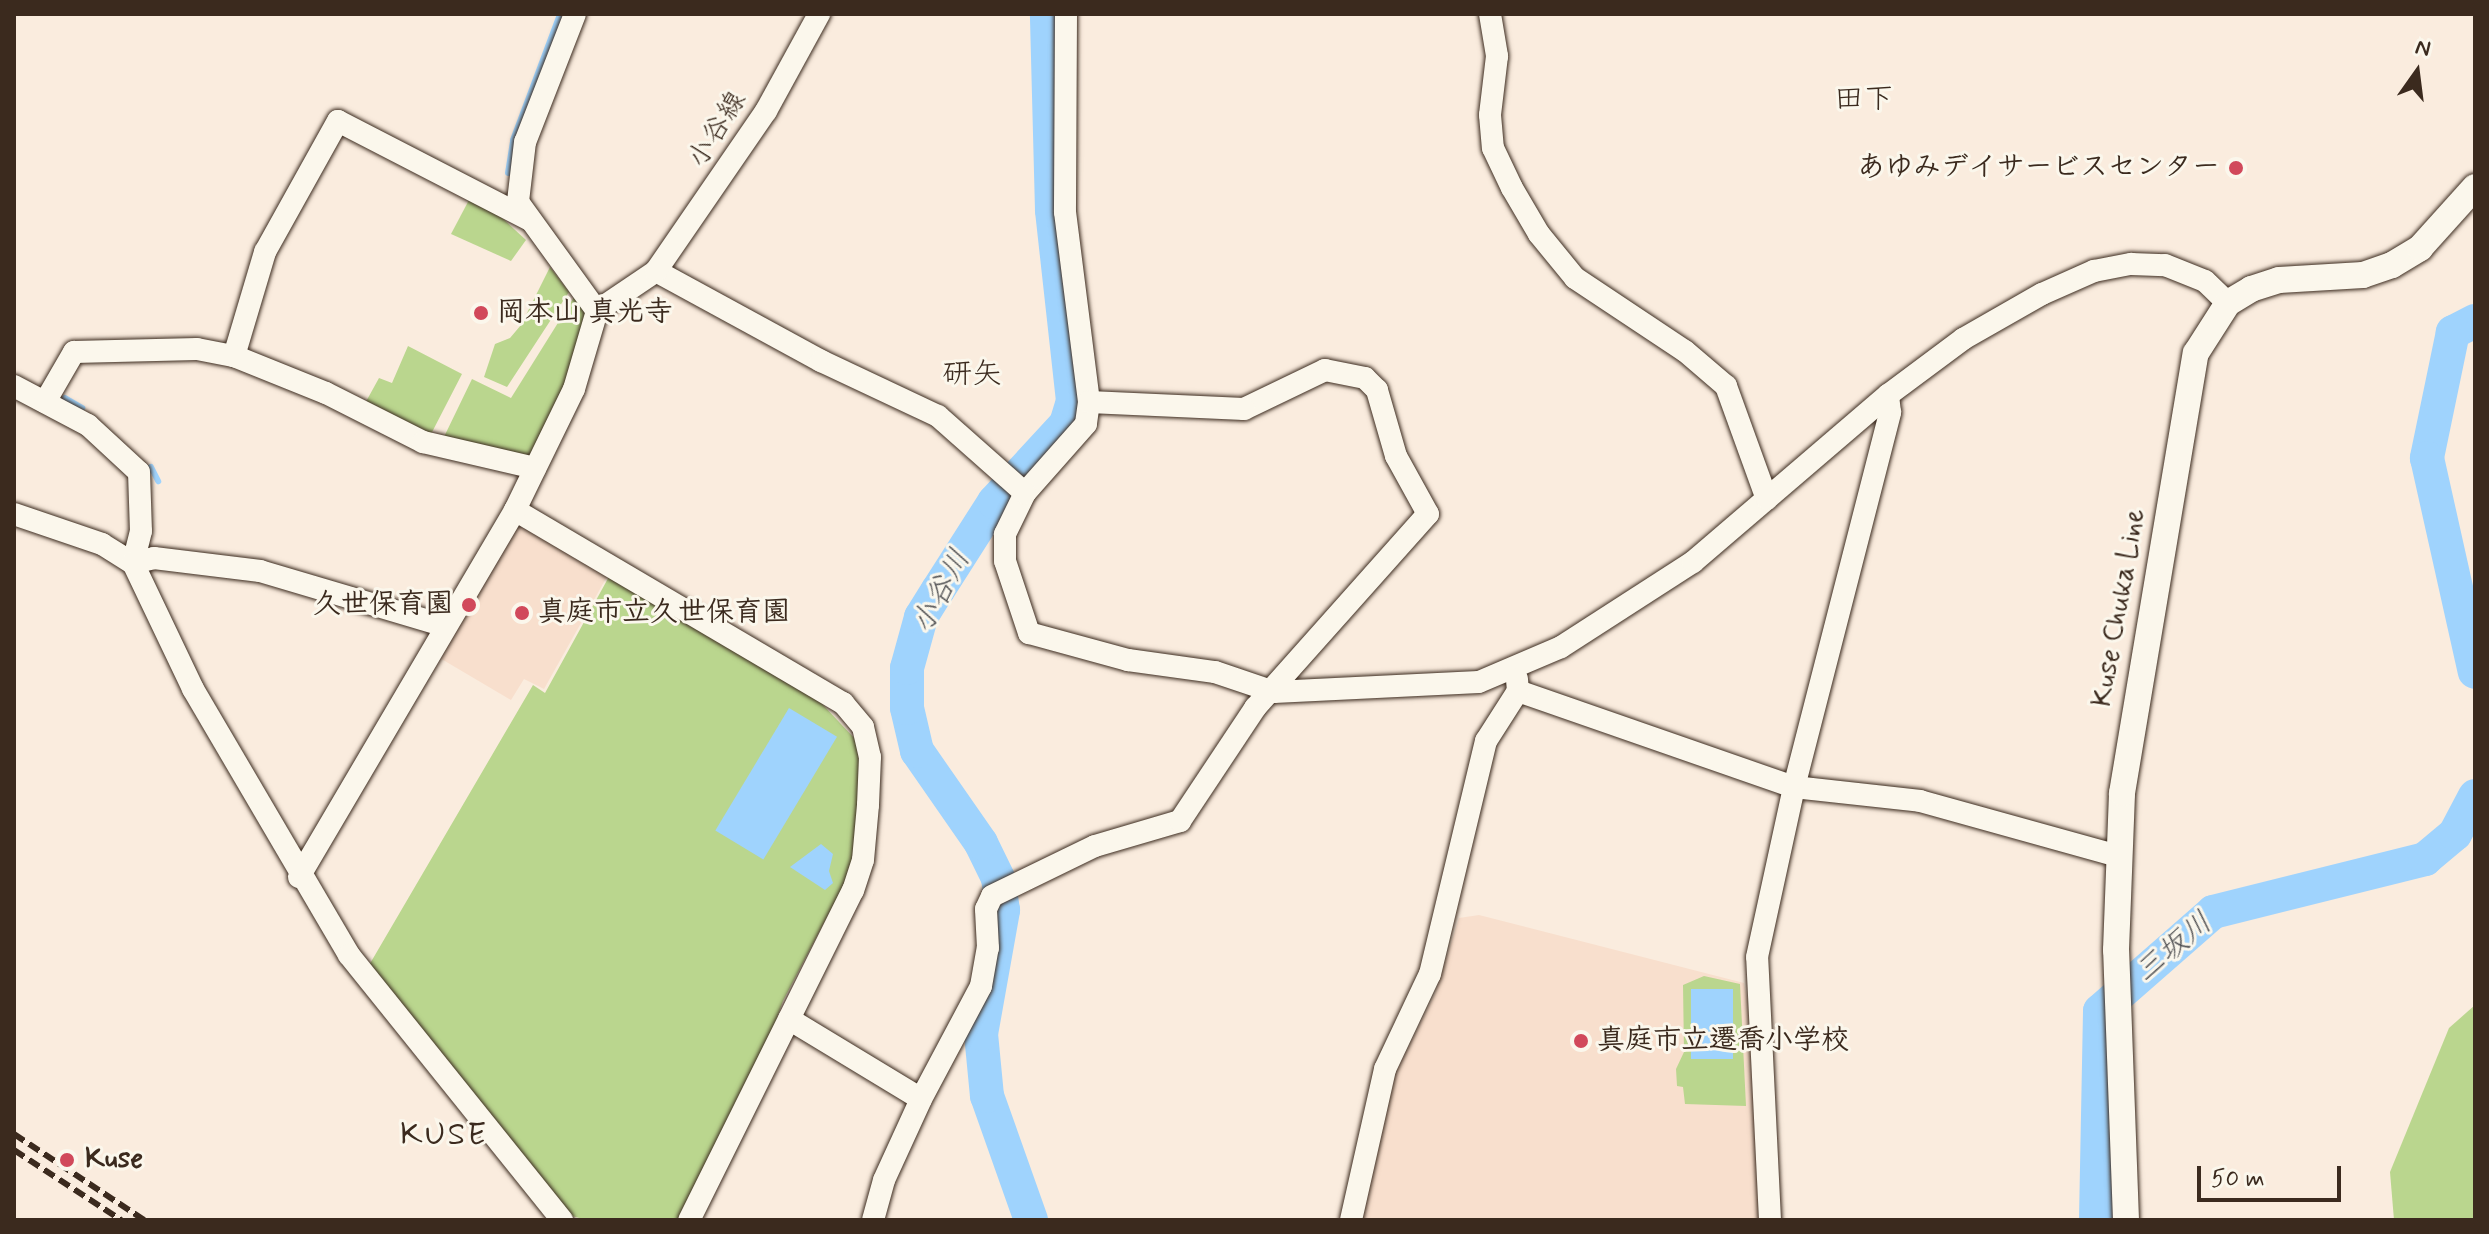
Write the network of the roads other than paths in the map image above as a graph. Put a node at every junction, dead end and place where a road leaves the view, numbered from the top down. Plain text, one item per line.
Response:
1 (575, 14) edge
2 (819, 14) edge
3 (1066, 14) edge
4 (1490, 14) edge
5 (2475, 187) edge
6 (530, 220) junction
7 (656, 271) junction
8 (2228, 303) junction
9 (597, 311) junction
10 (234, 356) junction
11 (14, 386) edge
12 (1888, 395) junction
13 (45, 402) junction
14 (1089, 402) junction
15 (535, 468) junction
16 (1025, 493) junction
17 (1767, 499) junction
18 (515, 510) junction
19 (14, 514) edge
20 (133, 563) junction
21 (446, 626) junction
22 (1517, 680) junction
23 (1274, 692) junction
24 (1794, 787) junction
25 (2118, 856) junction
26 (299, 877) junction
27 (789, 1019) junction
28 (921, 1099) junction
29 (562, 1220) edge
30 (689, 1220) edge
31 (873, 1220) edge
32 (1351, 1220) edge
33 (1770, 1220) edge
34 (2126, 1220) edge

1 - 6 street
2 - 7 street, 小谷線
3 - 14 street
4 - 17 street
5 - 8 main road
6 - 9 street
6 - 10 street
7 - 9 street
7 - 16 street
8 - 12 street
8 - 25 main road, Kuse Chuka Line
9 - 15 street
10 - 13 street
10 - 15 street
11 - 13 street
12 - 17 street
12 - 24 street
13 - 20 street
14 - 16 street
14 - 23 street
15 - 18 street
16 - 23 street
17 - 22 street
18 - 21 street
18 - 27 street
19 - 20 street
20 - 21 street
20 - 26 street
21 - 26 street
22 - 23 street
22 - 24 street
22 - 32 street
23 - 28 street
24 - 25 street
24 - 33 street
25 - 34 main road, Kuse Chuka Line
26 - 29 street
27 - 28 street
27 - 30 street
28 - 31 street

